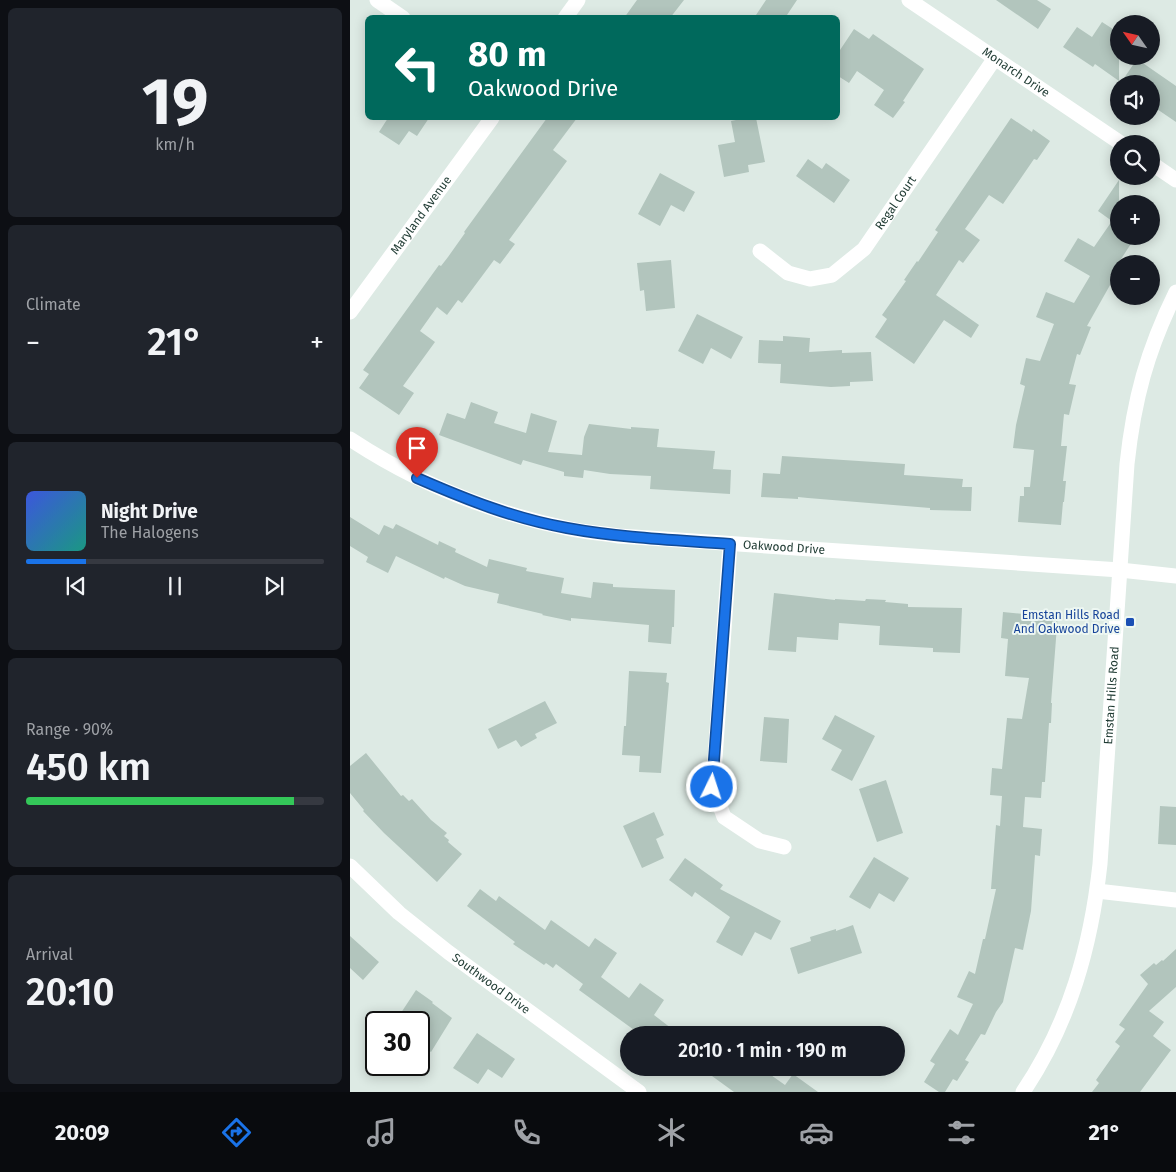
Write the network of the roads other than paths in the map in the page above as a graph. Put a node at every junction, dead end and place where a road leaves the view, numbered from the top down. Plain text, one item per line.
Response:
1 (377, 0) edge
2 (578, 0) edge
3 (908, 0) edge
4 (399, 15) edge
5 (567, 15) edge
6 (995, 58) junction
7 (491, 120) edge
8 (1110, 136) edge
9 (1160, 169) edge
10 (1176, 180) edge
11 (760, 251) dead end
12 (1176, 292) edge
13 (350, 312) edge
14 (350, 439) edge
15 (730, 544) junction
16 (1120, 570) junction
17 (1176, 576) edge
18 (784, 848) dead end
19 (350, 866) edge
20 (1097, 891) junction
21 (1176, 900) edge
22 (639, 1092) edge
23 (1023, 1092) edge

1 - 4 street
2 - 5 street
3 - 6 street, Monarch Drive
6 - 8 street, Monarch Drive
6 - 11 street, Regal Court
7 - 13 street, Maryland Avenue
9 - 10 street
12 - 16 street, Emstan Hills Road
14 - 15 street, Oakwood Drive
15 - 16 street, Oakwood Drive
15 - 18 street
16 - 17 street, Oakwood Drive
16 - 20 street, Emstan Hills Road
19 - 22 street, Southwood Drive
20 - 21 street
20 - 23 street, Emstan Hills Road

